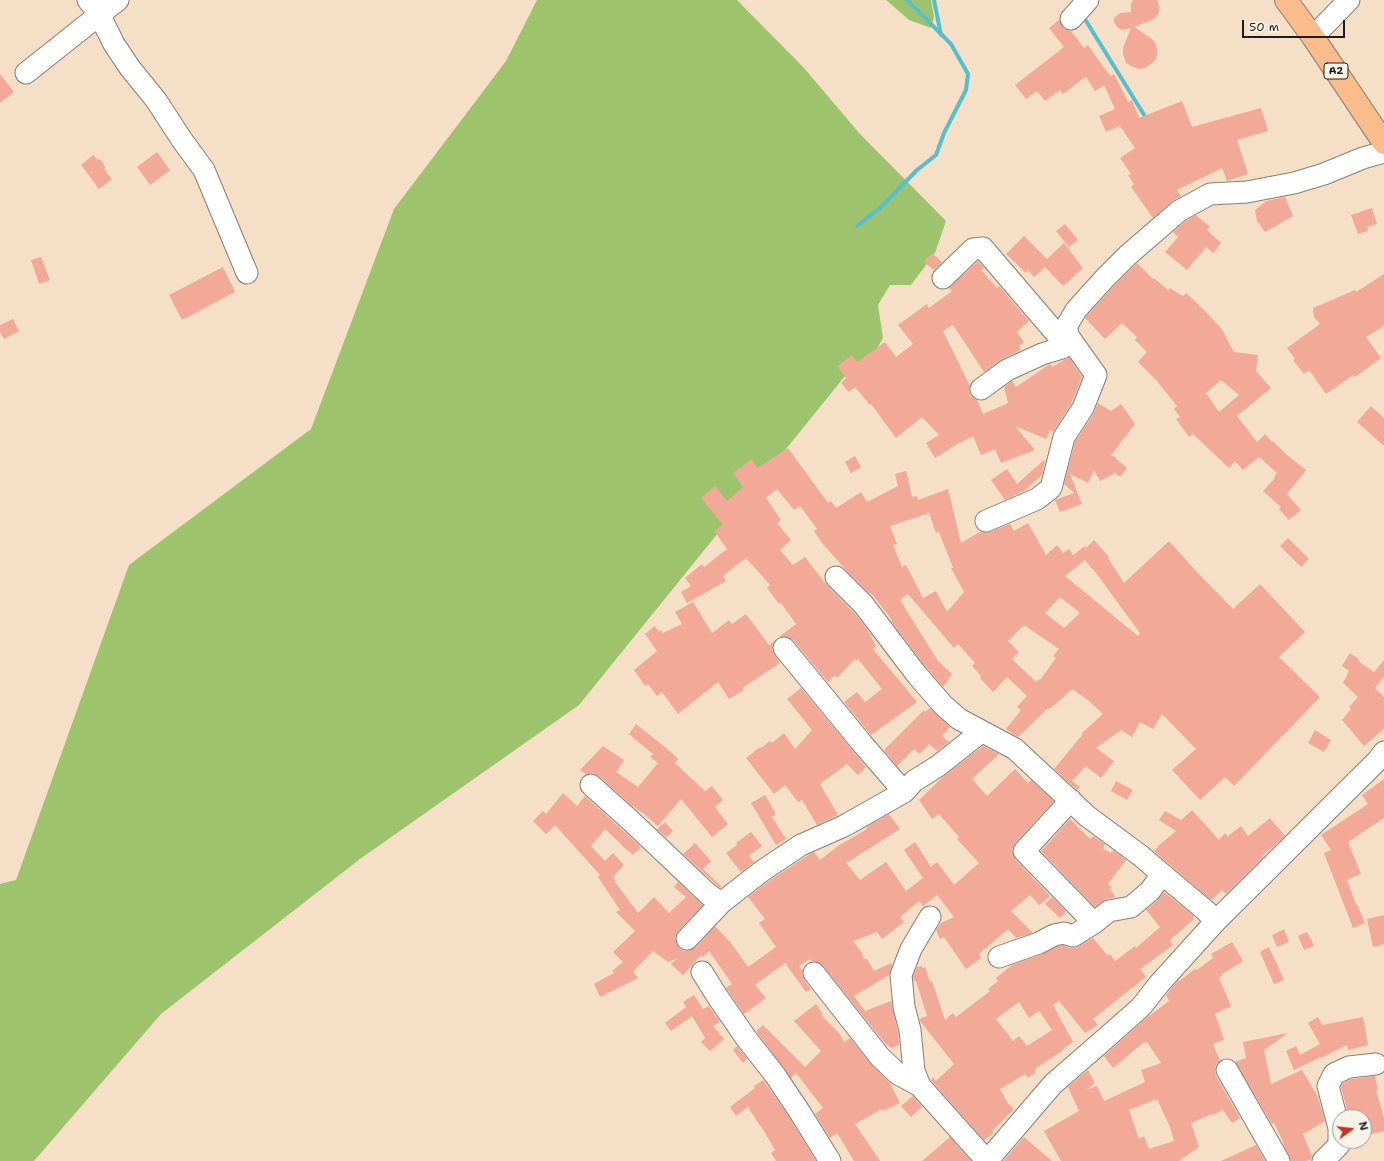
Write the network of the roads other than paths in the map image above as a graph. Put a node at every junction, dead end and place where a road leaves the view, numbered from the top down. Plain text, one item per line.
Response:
1 (118, 0) edge
2 (1088, 0) edge
3 (1286, 0) edge
4 (1349, 0) edge
5 (94, 7) edge
6 (1071, 19) dead end
7 (1313, 37) junction
8 (26, 73) dead end
9 (1384, 142) edge
10 (1384, 152) edge
11 (247, 273) dead end
12 (943, 278) dead end
13 (1067, 341) junction
14 (982, 389) dead end
15 (986, 521) dead end
16 (836, 577) dead end
17 (784, 648) dead end
18 (981, 732) junction
19 (1384, 752) edge
20 (591, 785) dead end
21 (904, 792) junction
22 (1071, 800) junction
23 (1162, 874) junction
24 (721, 903) junction
25 (930, 917) dead end
26 (1216, 921) junction
27 (1094, 923) junction
28 (687, 938) dead end
29 (1000, 957) dead end
30 (702, 972) dead end
31 (814, 973) dead end
32 (1376, 1064) dead end
33 (1227, 1070) dead end
34 (920, 1086) junction
35 (830, 1161) edge
36 (987, 1161) edge
37 (1279, 1161) edge
38 (1323, 1161) edge

1 - 5 street
2 - 6 street
3 - 7 main road, A2
4 - 7 street
5 - 8 street
5 - 11 street
7 - 9 main road, A2
10 - 13 street
12 - 13 street
13 - 14 street
13 - 15 street
16 - 18 street
17 - 21 street
18 - 21 street
18 - 22 street
19 - 26 street
20 - 24 street
21 - 24 street
22 - 23 street
22 - 27 street
23 - 26 street
23 - 27 street
24 - 28 street
25 - 34 street
26 - 36 street
27 - 29 street
30 - 35 street
31 - 34 street
32 - 38 street
33 - 37 street
34 - 36 street

